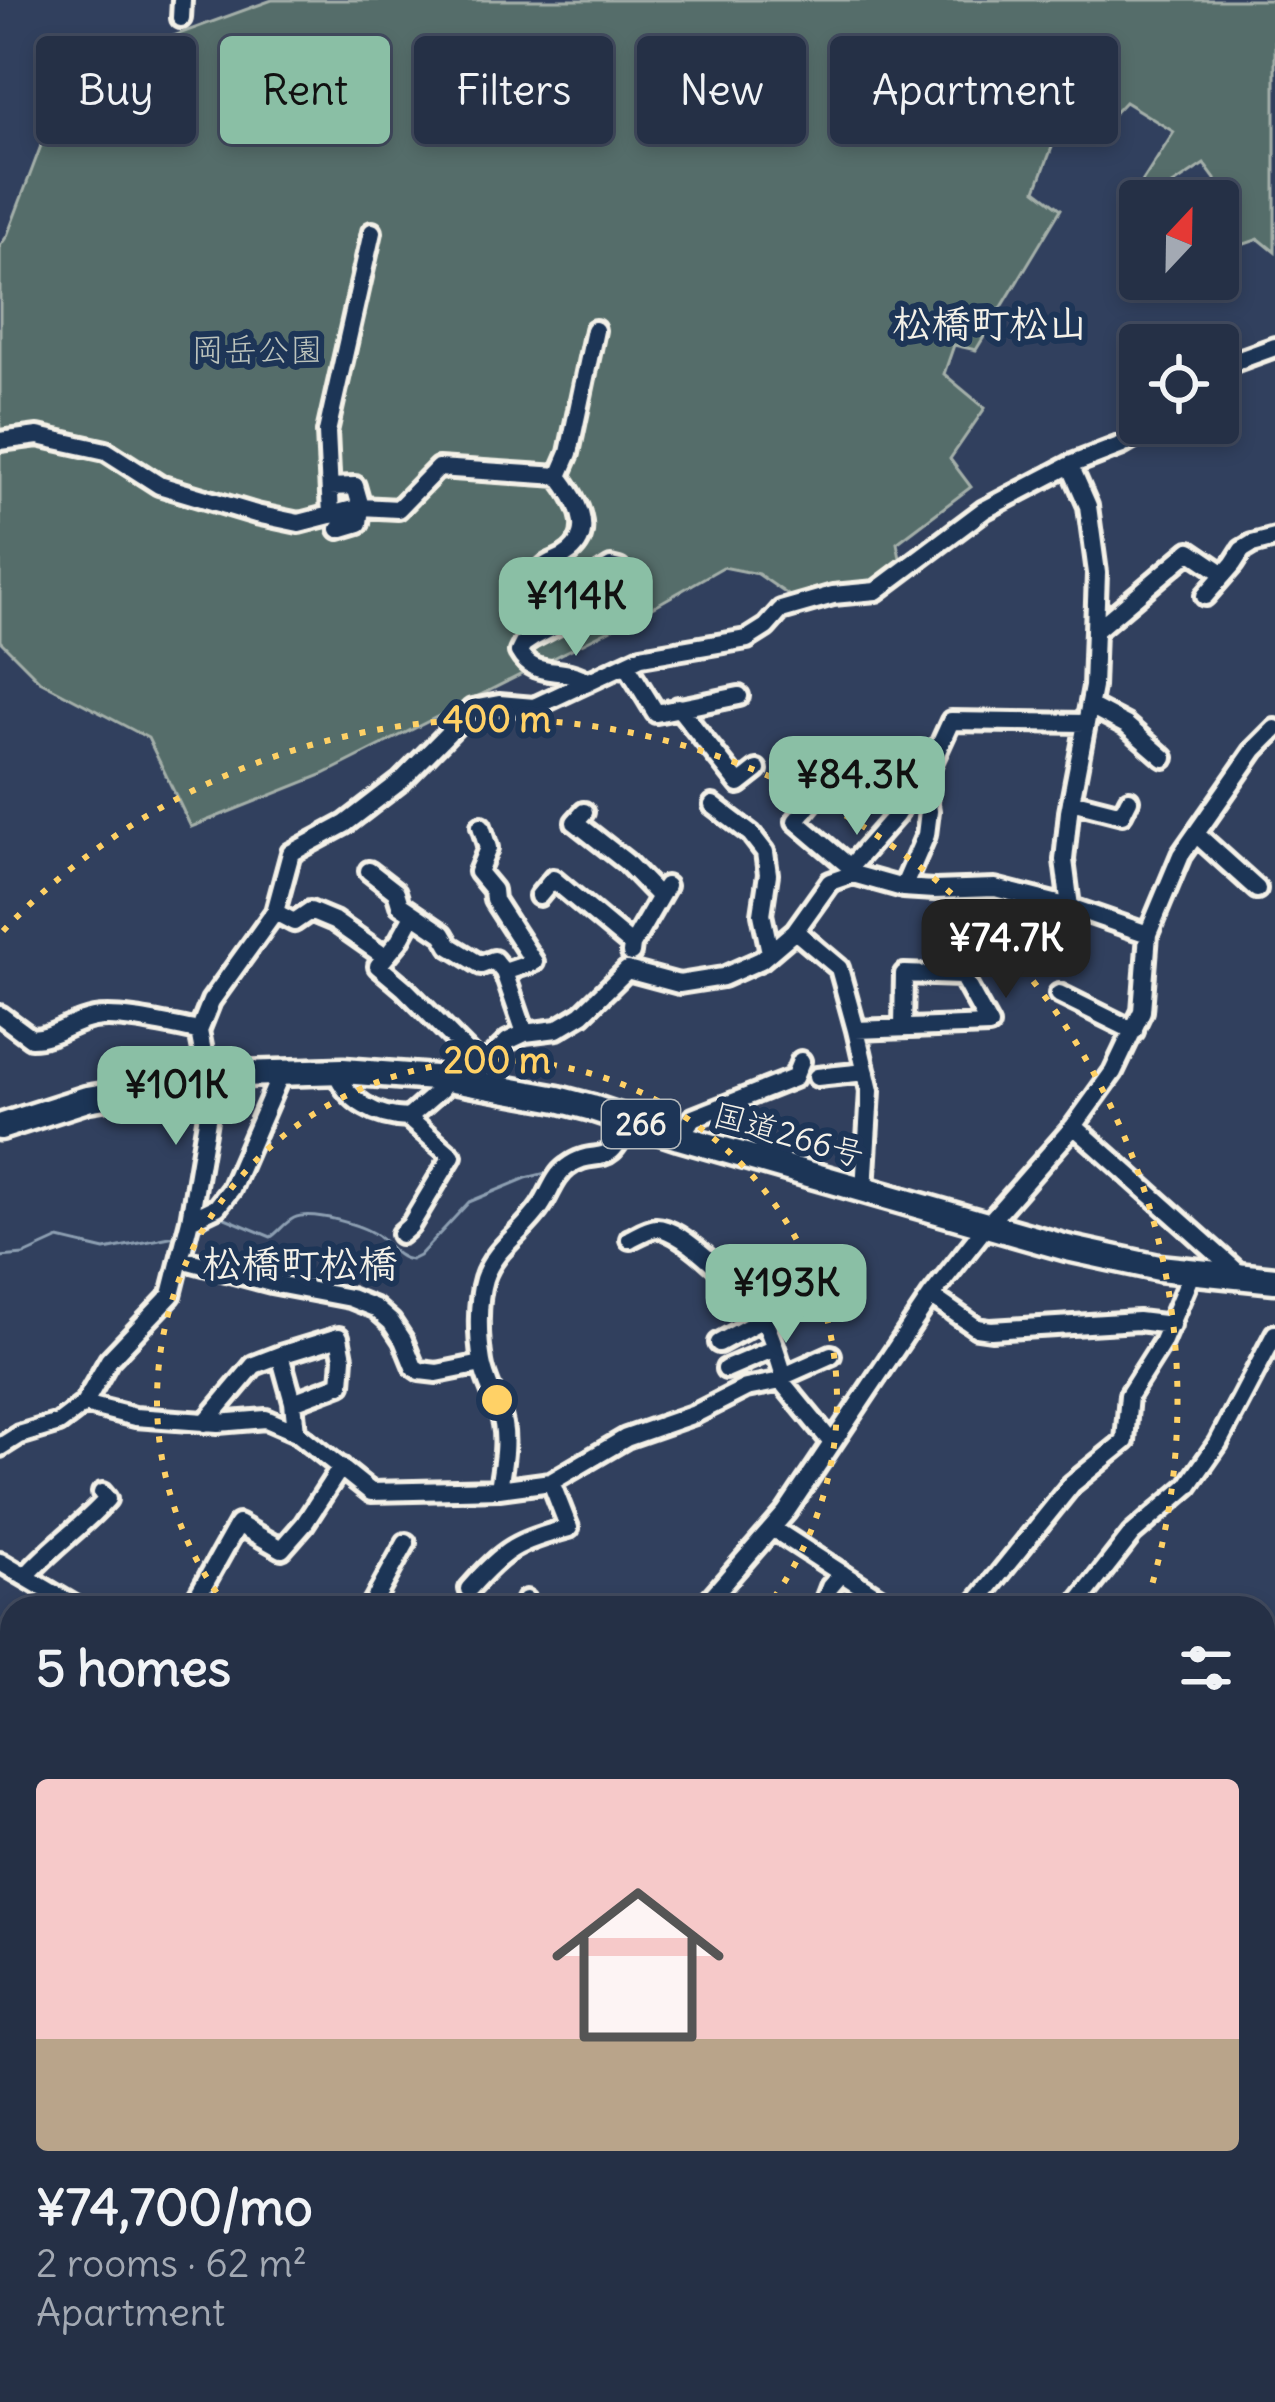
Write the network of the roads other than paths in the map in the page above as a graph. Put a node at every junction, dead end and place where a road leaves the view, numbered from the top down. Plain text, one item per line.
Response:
1 (373, 232) dead end
2 (595, 330) dead end
3 (1275, 347) edge
4 (1239, 360) edge
5 (0, 440) edge
6 (1124, 444) edge
7 (1070, 465) junction
8 (559, 476) junction
9 (329, 488) junction
10 (362, 507) junction
11 (335, 522) junction
12 (1275, 538) edge
13 (1224, 574) junction
14 (1205, 596) dead end
15 (1096, 630) junction
16 (626, 664) junction
17 (588, 682) junction
18 (740, 696) dead end
19 (678, 707) junction
20 (1088, 715) junction
21 (1275, 729) edge
22 (1164, 758) dead end
23 (757, 770) dead end
24 (908, 795) dead end
25 (814, 799) dead end
26 (1129, 800) dead end
27 (1071, 801) junction
28 (713, 805) dead end
29 (575, 822) dead end
30 (481, 826) dead end
31 (1196, 834) junction
32 (369, 871) dead end
33 (851, 871) junction
34 (903, 888) junction
35 (1257, 889) dead end
36 (538, 896) dead end
37 (1070, 907) junction
38 (275, 912) junction
39 (413, 915) junction
40 (795, 931) junction
41 (1148, 934) junction
42 (632, 945) junction
43 (770, 952) junction
44 (384, 956) junction
45 (627, 970) junction
46 (504, 972) junction
47 (1059, 994) dead end
48 (0, 1015) edge
49 (903, 1027) junction
50 (856, 1030) junction
51 (199, 1031) junction
52 (1134, 1031) junction
53 (525, 1033) junction
54 (801, 1061) dead end
55 (282, 1071) junction
56 (336, 1071) junction
57 (866, 1072) junction
58 (465, 1076) junction
59 (818, 1077) dead end
60 (208, 1078) junction
61 (408, 1118) junction
62 (628, 1120) junction
63 (1074, 1126) junction
64 (0, 1127) edge
65 (679, 1137) junction
66 (864, 1190) junction
67 (987, 1226) junction
68 (186, 1229) junction
69 (401, 1234) dead end
70 (630, 1240) dead end
71 (181, 1259) junction
72 (1192, 1272) junction
73 (1243, 1277) junction
74 (1275, 1280) edge
75 (931, 1296) junction
76 (763, 1319) junction
77 (1171, 1325) junction
78 (1275, 1334) edge
79 (719, 1343) dead end
80 (776, 1348) junction
81 (280, 1355) junction
82 (831, 1355) dead end
83 (482, 1364) junction
84 (727, 1369) dead end
85 (783, 1378) junction
86 (293, 1402) junction
87 (84, 1404) junction
88 (205, 1423) junction
89 (296, 1432) junction
90 (832, 1442) junction
91 (0, 1447) edge
92 (341, 1467) junction
93 (551, 1482) junction
94 (499, 1489) junction
95 (102, 1493) dead end
96 (772, 1528) junction
97 (406, 1543) dead end
98 (0, 1562) edge
99 (842, 1573) junction
100 (26, 1576) junction
101 (469, 1589) dead end
102 (58, 1596) edge
103 (198, 1596) edge
104 (377, 1596) edge
105 (712, 1596) edge
106 (827, 1596) edge
107 (877, 1596) edge
108 (982, 1596) edge
109 (1083, 1596) edge

1 - 9 street
2 - 8 street
3 - 4 street
5 - 11 street
6 - 7 street
7 - 15 street
7 - 16 street
8 - 10 street
8 - 17 street
9 - 10 street
9 - 11 street
10 - 11 street
12 - 13 street
13 - 14 street
13 - 15 street
15 - 20 street
16 - 17 street
16 - 19 street
17 - 38 street
18 - 19 street
19 - 23 street
20 - 22 street
20 - 27 street
20 - 34 street
21 - 31 street
24 - 33 street
25 - 33 street
26 - 27 street
27 - 37 street
28 - 43 street
29 - 42 street
30 - 46 street
31 - 35 street
31 - 41 street
32 - 39 street
33 - 34 street
33 - 40 street
34 - 37 street
36 - 42 street
37 - 41 street
38 - 44 street
38 - 51 street
39 - 44 street
39 - 46 street
40 - 43 street
40 - 50 street
41 - 52 street
42 - 45 street
43 - 45 street
44 - 58 street
45 - 53 street
46 - 53 street
47 - 52 street
48 - 51 street
49 - 49 street
49 - 50 street
50 - 57 street
51 - 60 street
52 - 63 street
53 - 58 street
54 - 65 street
55 - 56 highway, 国道266号 / 266
55 - 60 highway, 国道266号 / 266
55 - 68 street
56 - 58 highway, 国道266号 / 266
56 - 61 street
57 - 59 street
57 - 66 street
58 - 61 street
58 - 62 highway, 国道266号 / 266
60 - 64 highway, 国道266号 / 266
60 - 68 street
61 - 69 street
62 - 65 highway, 国道266号 / 266
62 - 83 street
63 - 67 street
63 - 73 street
65 - 66 highway, 国道266号 / 266
66 - 67 highway, 国道266号 / 266
67 - 72 highway, 国道266号 / 266
67 - 75 street
68 - 71 street
70 - 76 street
71 - 83 street
71 - 87 street
72 - 73 highway, 国道266号 / 266
72 - 77 street
73 - 74 highway, 国道266号 / 266
75 - 77 street
75 - 90 street
76 - 79 street
76 - 80 street
77 - 108 street
78 - 109 street
80 - 84 street
80 - 85 street
81 - 86 street
81 - 86 street
81 - 88 street
82 - 85 street
83 - 94 street
85 - 90 street
85 - 93 street
86 - 89 street
87 - 88 street
87 - 91 street
88 - 89 street
89 - 92 street
90 - 96 street
92 - 94 street
92 - 103 street
93 - 94 street
93 - 101 street
95 - 100 street
96 - 99 street
96 - 105 street
97 - 104 street
98 - 100 street
99 - 106 street
99 - 107 street
100 - 102 street

